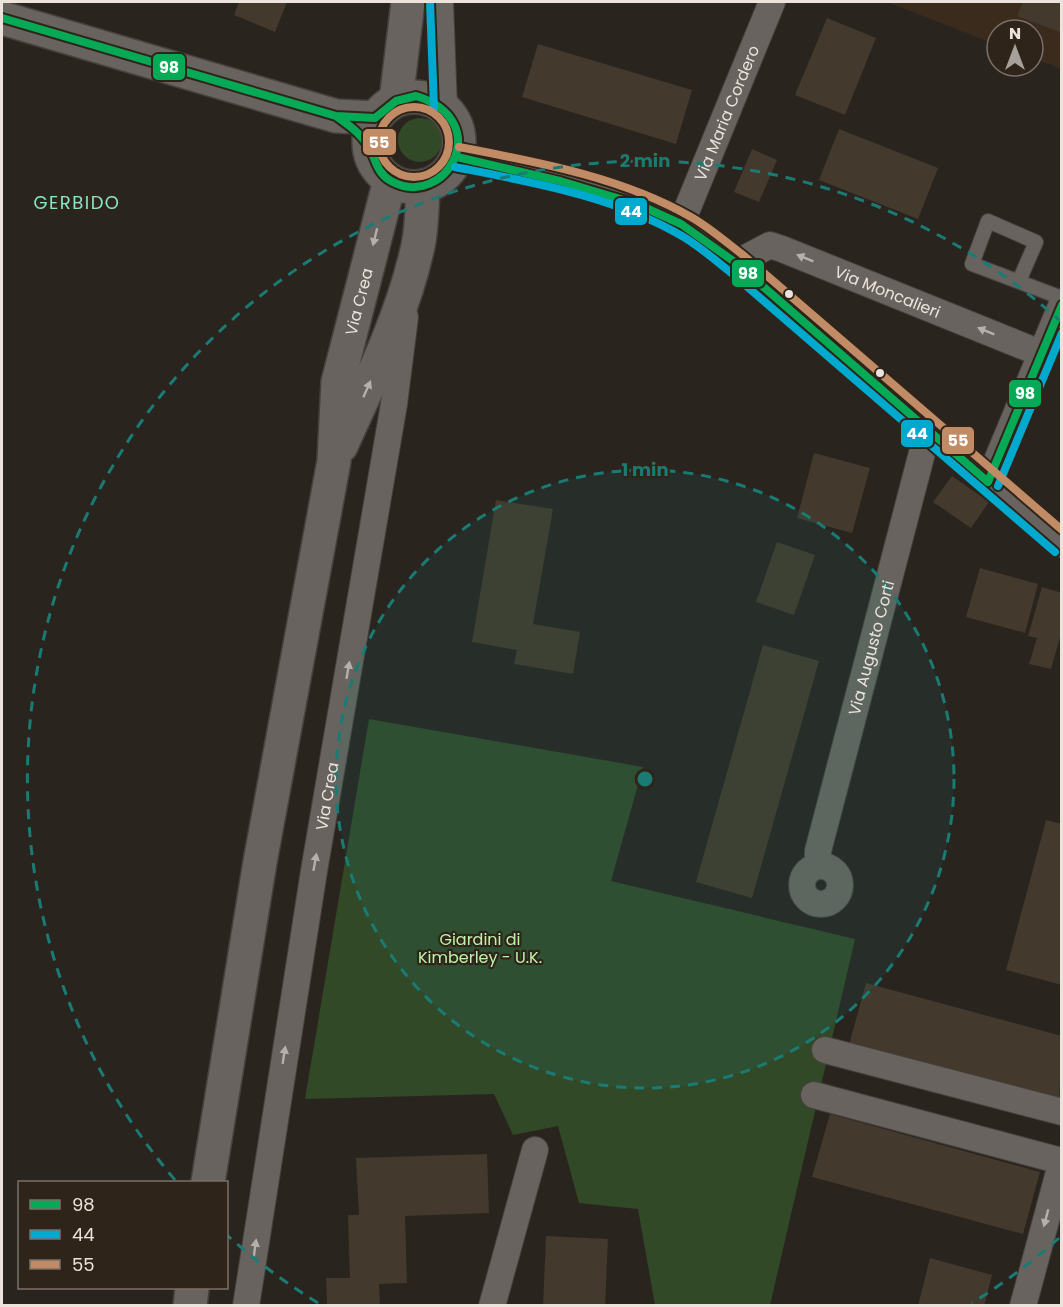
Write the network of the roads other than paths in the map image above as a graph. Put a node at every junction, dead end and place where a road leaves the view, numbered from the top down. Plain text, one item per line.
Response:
1 (440, 2) edge
2 (772, 2) edge
3 (408, 3) edge
4 (2, 18) edge
5 (401, 113) junction
6 (457, 157) junction
7 (390, 180) junction
8 (423, 186) junction
9 (681, 224) junction
10 (736, 263) junction
11 (1019, 281) junction
12 (408, 286) junction
13 (1062, 298) edge
14 (1062, 304) edge
15 (1040, 353) junction
16 (928, 430) junction
17 (334, 461) junction
18 (988, 482) junction
19 (1062, 544) edge
20 (818, 866) dead end
21 (825, 1050) dead end
22 (814, 1095) dead end
23 (1062, 1112) edge
24 (535, 1150) dead end
25 (1061, 1161) edge
26 (208, 1181) edge
27 (192, 1289) edge
28 (190, 1305) edge
29 (246, 1305) edge
30 (492, 1305) edge
31 (1023, 1305) edge

1 - 5 street
2 - 9 street, Via Maria Cordero
3 - 5 street
4 - 5 street
5 - 6 street
5 - 7 street
6 - 8 street
6 - 9 street
7 - 8 street
7 -> 17 street, Via Crea
8 - 12 street, Via Crea
9 - 10 street
15 -> 10 street, Via Moncalieri
10 - 16 street
11 - 11 lane
11 - 13 lane
17 -> 12 street, Via Crea
29 -> 12 street, Via Crea
14 - 15 street
15 - 18 street
16 - 18 street
16 - 20 street, Via Augusto Corti
17 - 26 street, Via Crea
18 - 19 street
21 - 23 street
22 - 25 street
24 - 30 street
25 -> 31 street
27 - 28 street

